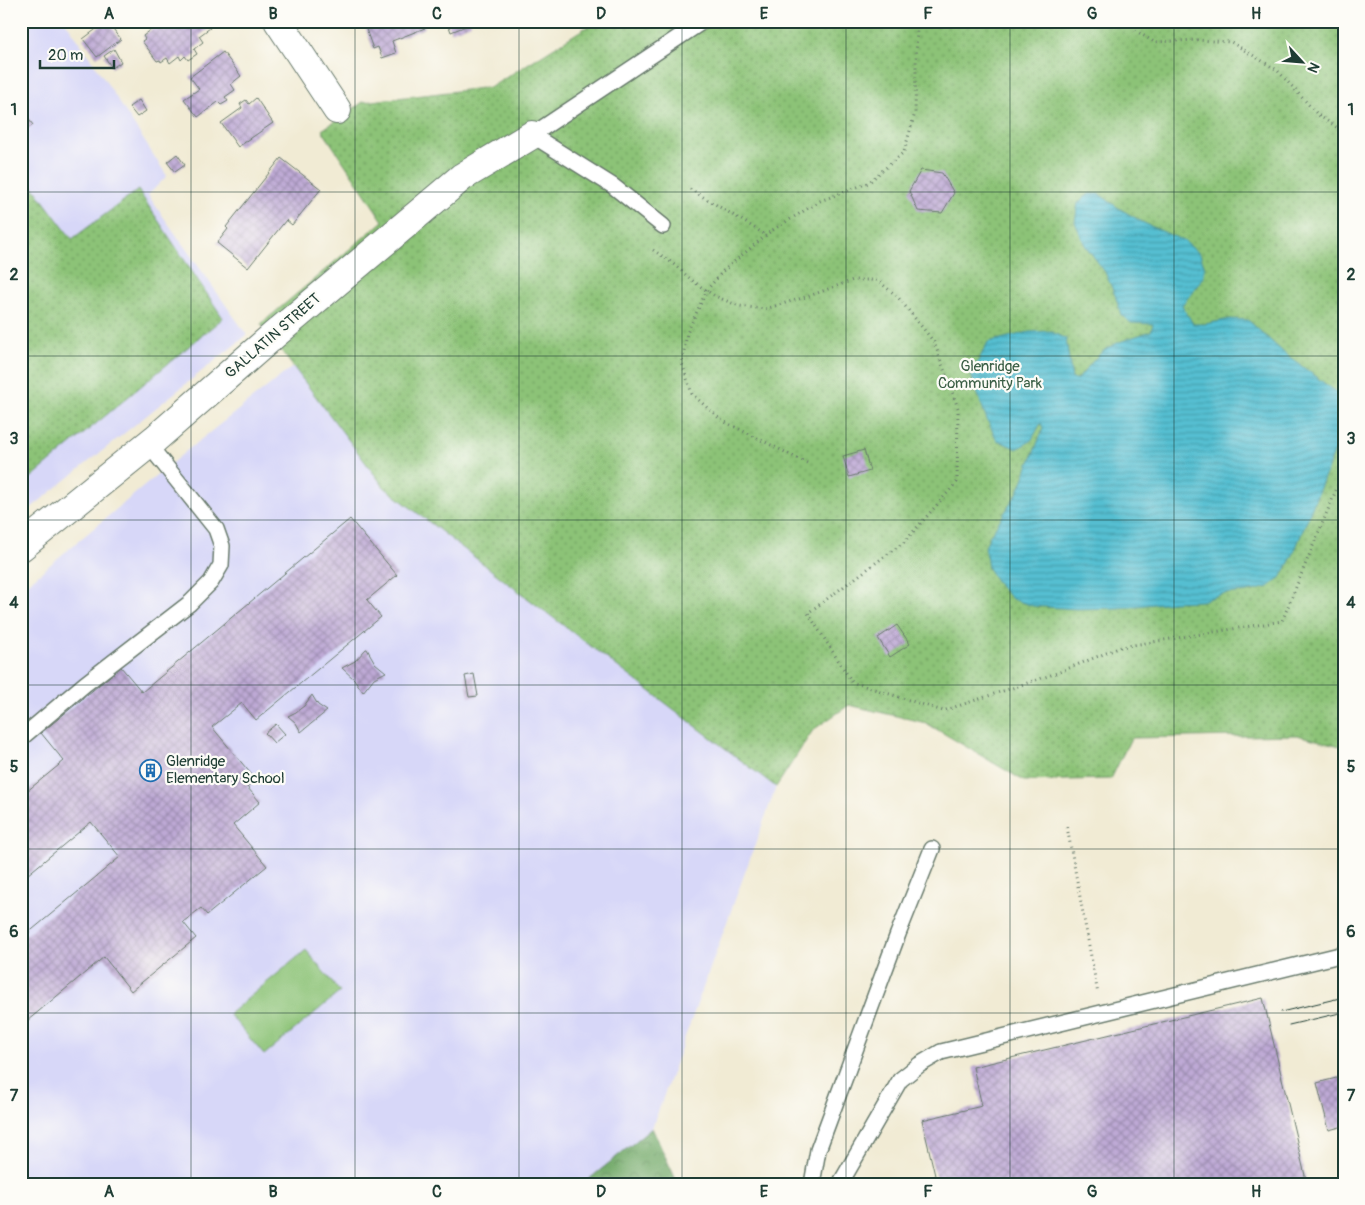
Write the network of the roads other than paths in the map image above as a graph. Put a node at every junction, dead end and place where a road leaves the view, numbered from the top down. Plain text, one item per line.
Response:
1 (278, 21) edge
2 (703, 21) edge
3 (336, 110) dead end
4 (532, 135) junction
5 (663, 226) dead end
6 (148, 444) junction
7 (21, 547) edge
8 (21, 738) edge
9 (932, 849) dead end
10 (1344, 954) edge
11 (812, 1184) edge
12 (840, 1184) edge

1 - 3 street
2 - 4 lane
4 - 5 lane
4 - 6 street, GALLATIN STREET
6 - 7 street, GALLATIN STREET
6 - 8 lane
9 - 11 lane
10 - 12 lane

